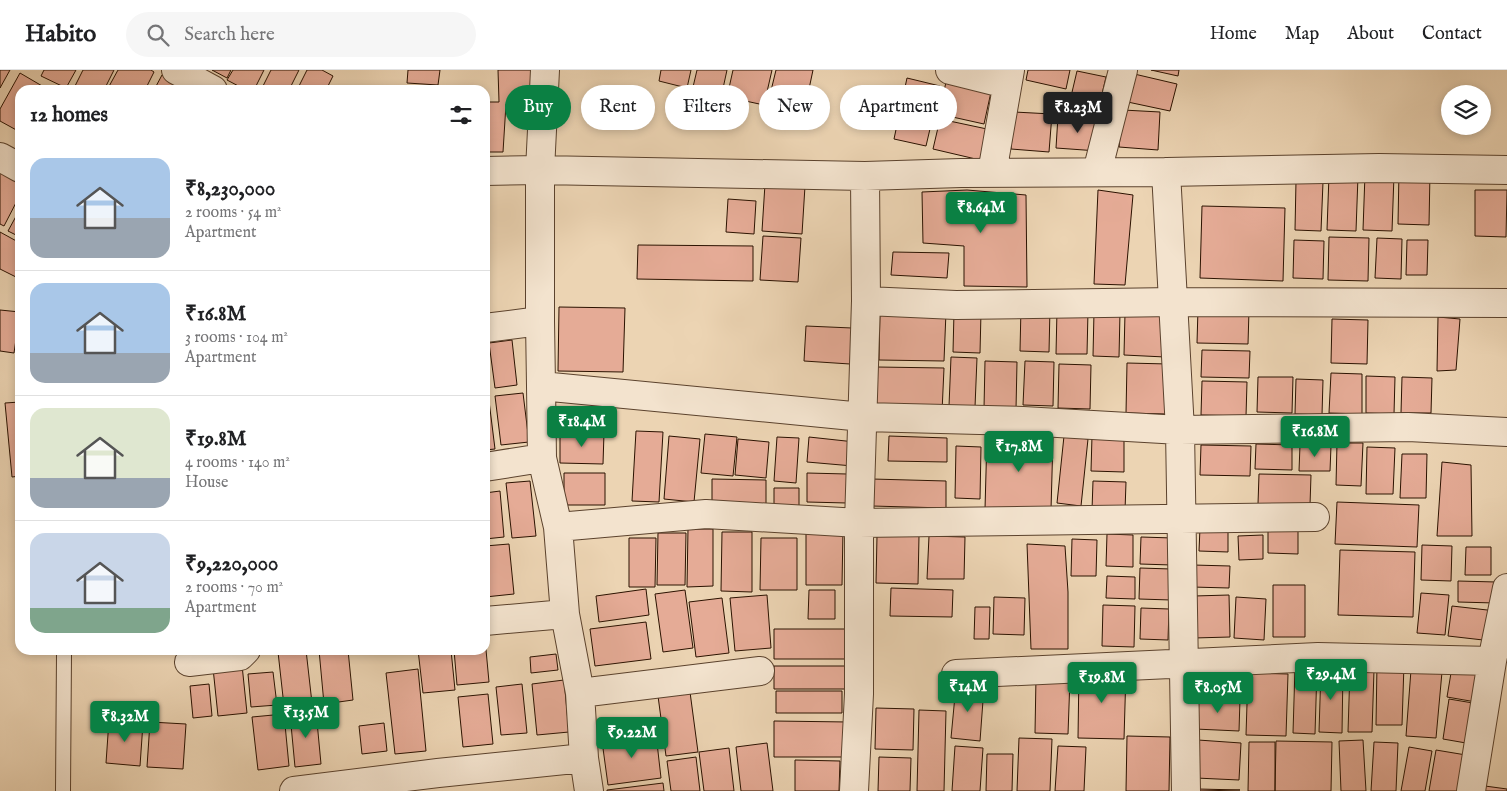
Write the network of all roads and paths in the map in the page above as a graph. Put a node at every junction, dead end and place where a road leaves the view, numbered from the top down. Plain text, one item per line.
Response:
1 (176, 70) edge
2 (545, 70) edge
3 (950, 70) edge
4 (1123, 70) edge
5 (1008, 77) edge
6 (204, 85) edge
7 (0, 157) edge
8 (15, 165) edge
9 (540, 170) junction
10 (1507, 170) edge
11 (490, 171) edge
12 (1097, 172) junction
13 (1166, 172) junction
14 (992, 173) junction
15 (865, 176) junction
16 (866, 301) junction
17 (1174, 302) junction
18 (1507, 303) edge
19 (540, 321) junction
20 (490, 327) edge
21 (541, 386) junction
22 (862, 416) junction
23 (1180, 430) junction
24 (1507, 432) edge
25 (542, 458) junction
26 (490, 466) edge
27 (1315, 517) dead end
28 (1181, 518) junction
29 (860, 523) junction
30 (558, 527) junction
31 (1507, 588) edge
32 (565, 614) junction
33 (490, 621) edge
34 (64, 655) edge
35 (241, 655) edge
36 (1492, 661) junction
37 (189, 662) dead end
38 (1185, 663) junction
39 (760, 671) dead end
40 (956, 674) dead end
41 (580, 693) junction
42 (1497, 702) edge
43 (584, 758) junction
44 (439, 782) edge
45 (62, 791) edge
46 (294, 791) edge
47 (589, 791) edge
48 (854, 791) edge
49 (1186, 791) edge
50 (1471, 791) edge

1 - 6 street
2 - 9 street
3 - 5 street
4 - 12 street
5 - 14 street
7 - 8 street
9 - 11 street
9 - 15 street
9 - 19 street
10 - 13 street
12 - 13 street
12 - 14 street
13 - 17 street
14 - 15 street
15 - 16 street
16 - 17 street
16 - 22 street
17 - 18 street
17 - 23 street
19 - 20 street
19 - 21 street
21 - 22 street
21 - 25 street
22 - 23 street
22 - 29 street
23 - 24 street
23 - 28 street
25 - 26 street
25 - 30 street
27 - 28 street
28 - 29 street
28 - 38 street
29 - 30 street
29 - 48 street
30 - 32 street
31 - 36 street
32 - 33 street
32 - 41 street
34 - 45 lane
35 - 37 street
36 - 38 street
36 - 42 street
38 - 40 street
38 - 49 street
39 - 41 street
41 - 43 street
42 - 50 street
43 - 44 street
43 - 47 street
44 - 46 street

